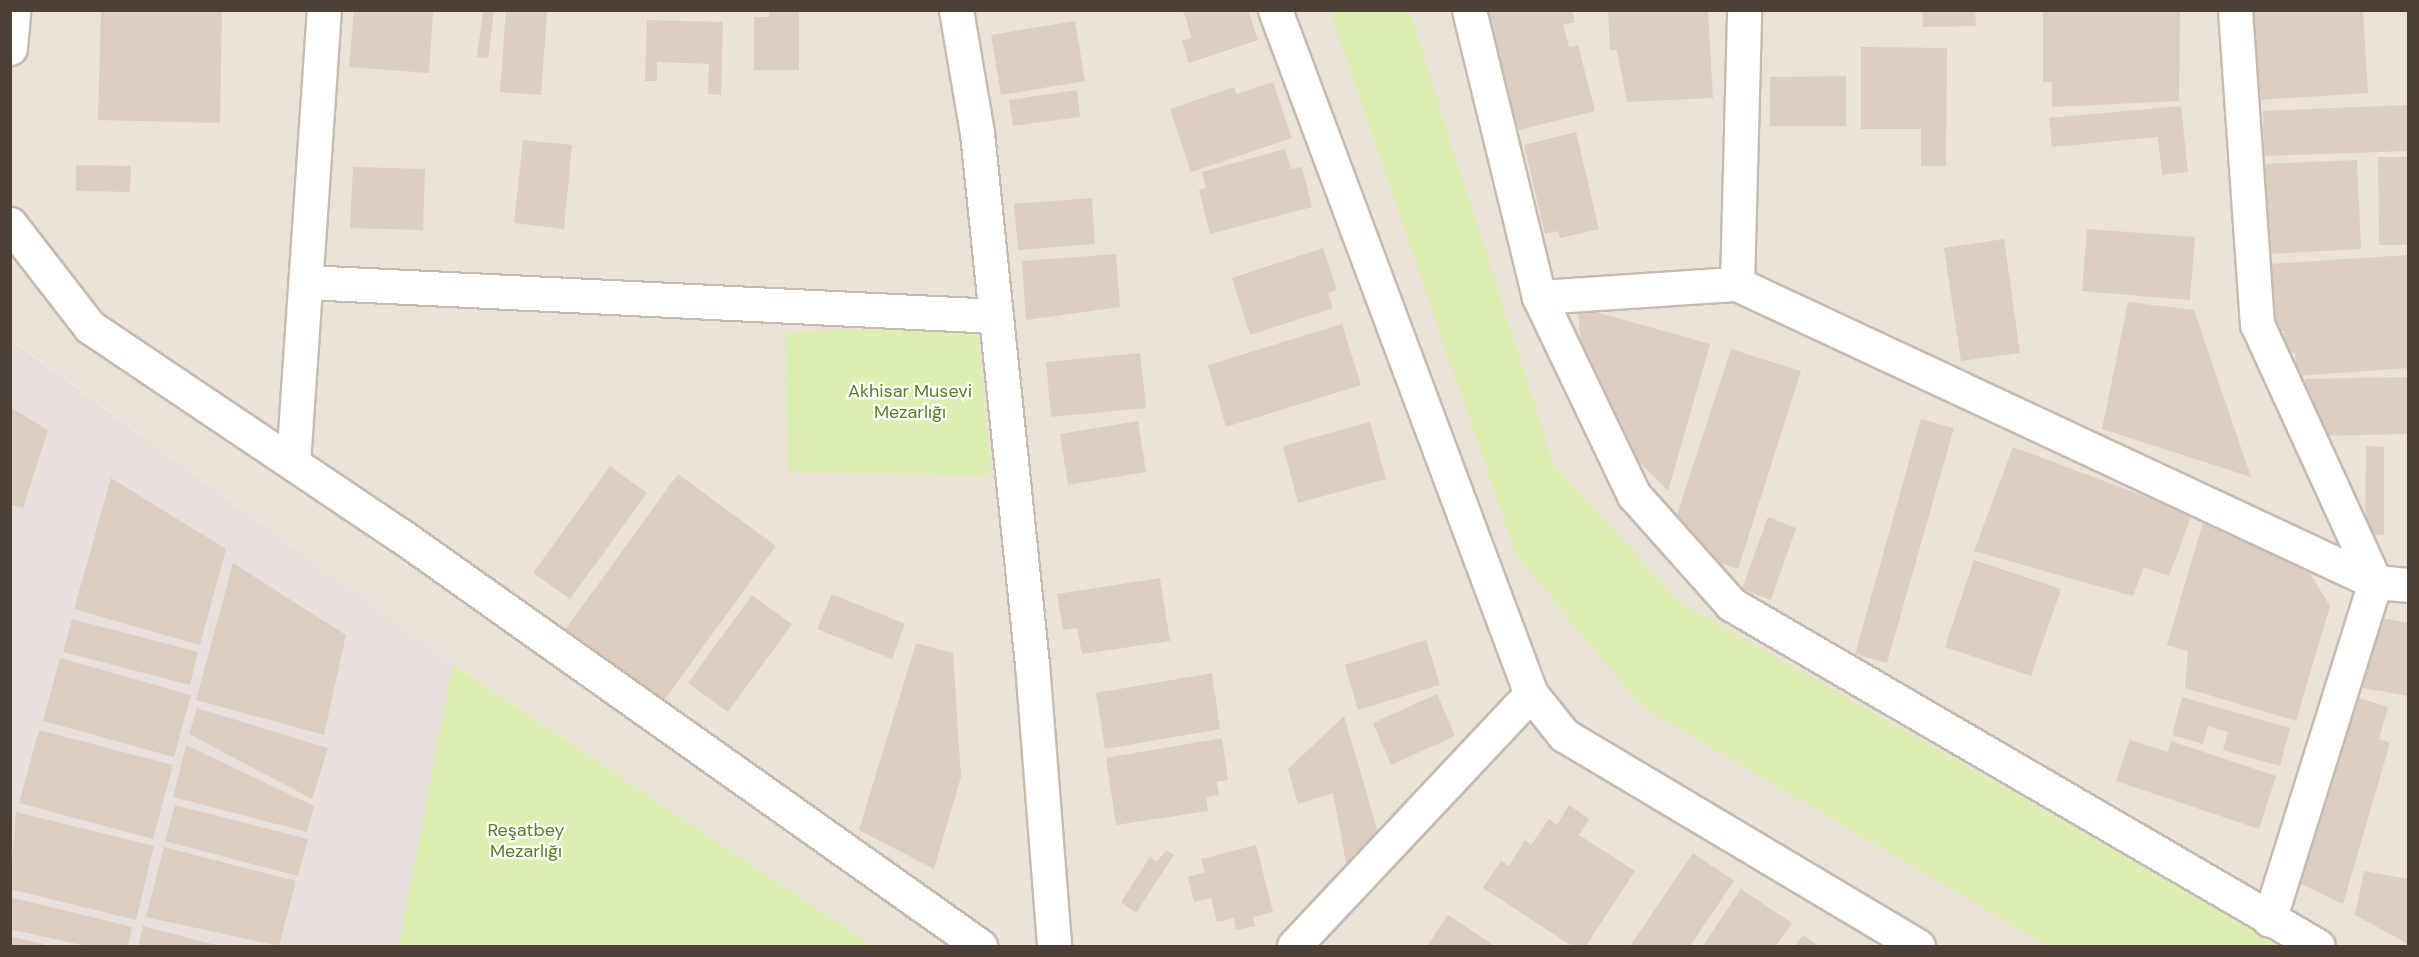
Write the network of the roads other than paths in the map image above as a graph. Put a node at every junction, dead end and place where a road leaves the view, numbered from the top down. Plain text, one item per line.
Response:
1 (13, 10) edge
2 (324, 10) edge
3 (956, 10) edge
4 (1275, 10) edge
5 (1469, 10) edge
6 (1744, 10) edge
7 (2235, 10) edge
8 (10, 48) edge
9 (10, 224) edge
10 (306, 282) junction
11 (1737, 284) junction
12 (1539, 297) junction
13 (996, 316) junction
14 (293, 464) junction
15 (2375, 582) junction
16 (2409, 585) edge
17 (1531, 694) junction
18 (2269, 920) junction
19 (980, 946) edge
20 (1054, 946) edge
21 (1294, 946) edge
22 (1918, 946) edge
23 (2318, 946) edge

1 - 8 street
2 - 10 street
3 - 13 street
4 - 17 street
5 - 12 street
6 - 11 street
7 - 15 street
9 - 14 street
10 - 13 street
10 - 14 street
11 - 12 street
11 - 15 street
12 - 18 street
13 - 20 street
14 - 19 street
15 - 16 street
15 - 18 street
17 - 21 street
17 - 22 street
18 - 23 street

